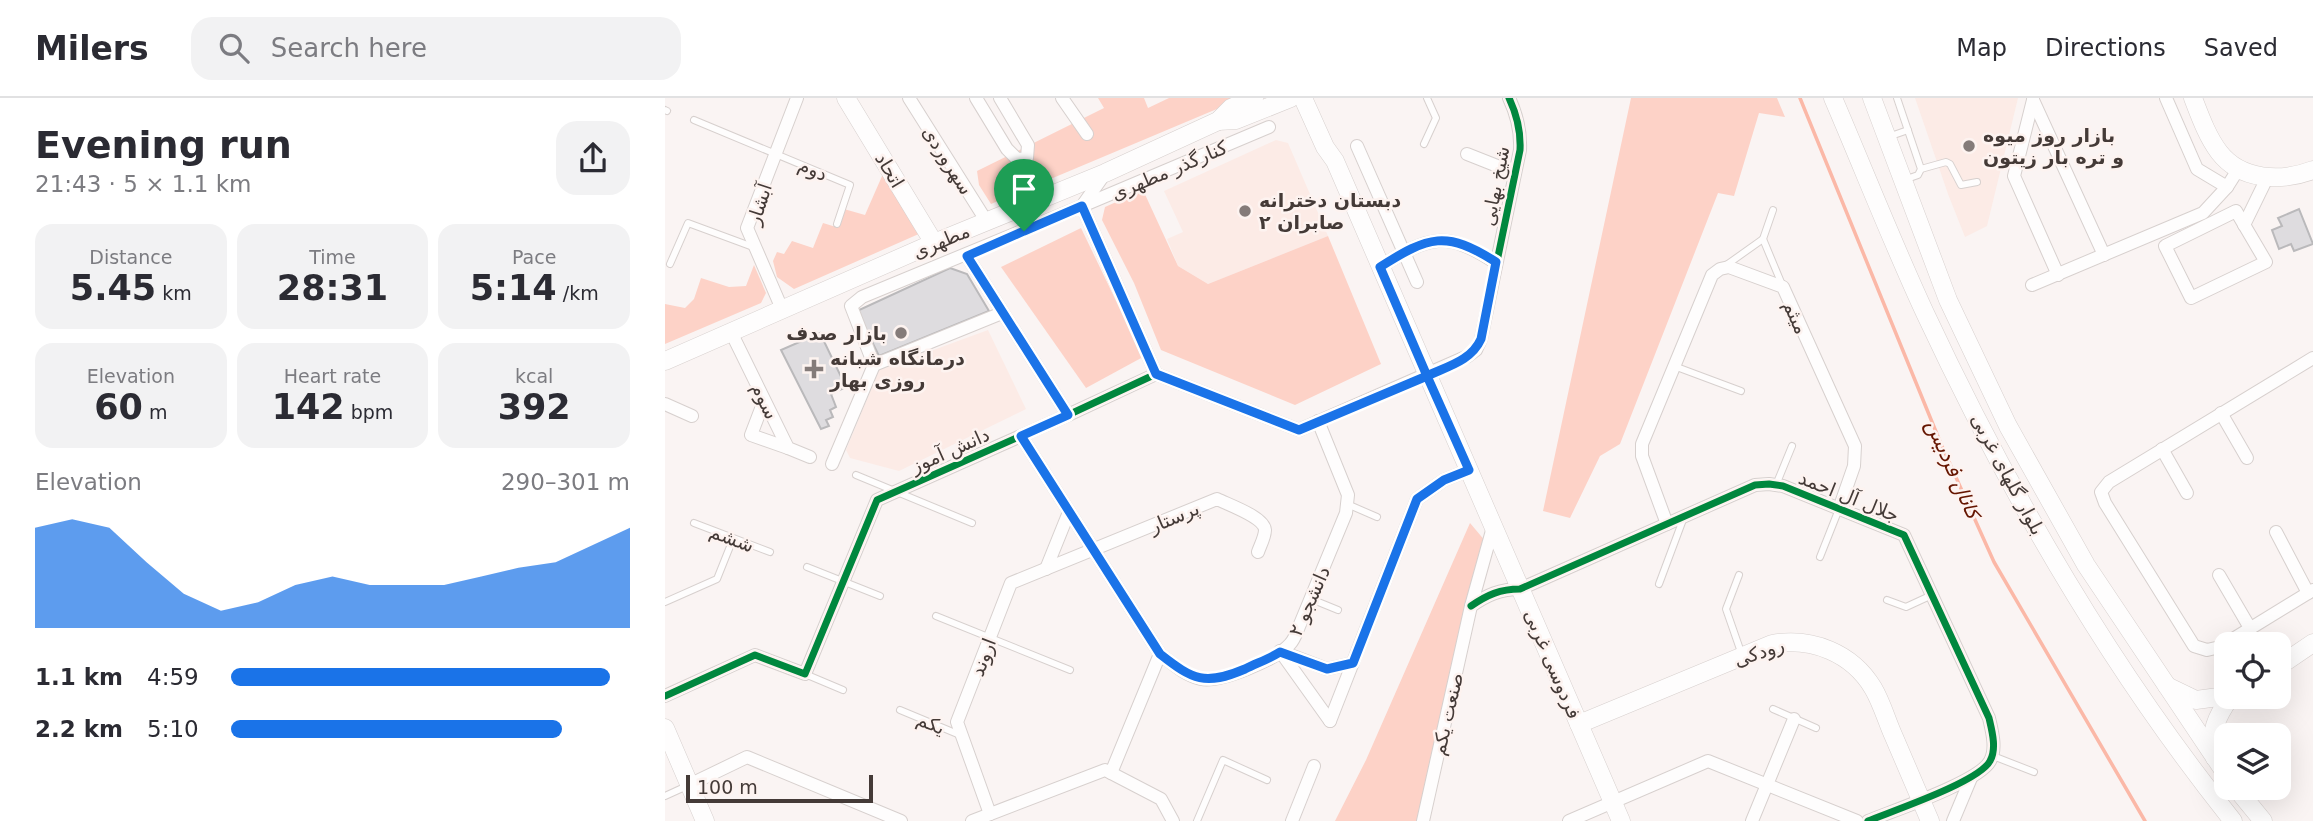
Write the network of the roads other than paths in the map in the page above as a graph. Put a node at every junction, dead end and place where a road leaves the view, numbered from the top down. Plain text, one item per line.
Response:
1 (797, 98) edge
2 (846, 98) edge
3 (909, 98) edge
4 (976, 98) edge
5 (1000, 98) edge
6 (1062, 98) edge
7 (1254, 98) edge
8 (1291, 98) edge
9 (1303, 98) edge
10 (1315, 98) edge
11 (1427, 98) edge
12 (1509, 98) edge
13 (1833, 98) edge
14 (1872, 98) edge
15 (1897, 98) edge
16 (2165, 98) edge
17 (2193, 98) edge
18 (694, 120) dead end
19 (1218, 121) junction
20 (1269, 127) dead end
21 (1908, 130) junction
22 (1087, 134) dead end
23 (1886, 138) junction
24 (1425, 144) dead end
25 (1357, 146) dead end
26 (776, 154) junction
27 (1467, 155) dead end
28 (1335, 160) junction
29 (2239, 168) junction
30 (1921, 169) junction
31 (2313, 170) edge
32 (1105, 173) junction
33 (1515, 173) junction
34 (2267, 178) junction
35 (1902, 181) junction
36 (1977, 182) dead end
37 (2227, 187) junction
38 (1082, 206) junction
39 (1773, 210) dead end
40 (987, 222) junction
41 (837, 224) dead end
42 (2244, 225) junction
43 (1763, 239) junction
44 (935, 243) junction
45 (756, 248) junction
46 (1405, 251) junction
47 (2104, 255) junction
48 (967, 256) junction
49 (1496, 262) junction
50 (670, 264) dead end
51 (1380, 267) junction
52 (1720, 269) junction
53 (2058, 275) junction
54 (1417, 282) dead end
55 (2032, 285) dead end
56 (1783, 287) junction
57 (782, 309) junction
58 (1002, 313) junction
59 (731, 332) junction
60 (2313, 358) edge
61 (665, 361) edge
62 (874, 365) junction
63 (1674, 366) junction
64 (1156, 374) junction
65 (1427, 376) junction
66 (1741, 391) dead end
67 (764, 401) junction
68 (665, 404) edge
69 (2221, 413) junction
70 (1068, 415) junction
71 (692, 416) dead end
72 (1318, 421) junction
73 (1021, 436) junction
74 (1792, 446) dead end
75 (788, 447) junction
76 (2162, 449) junction
77 (810, 457) dead end
78 (2247, 458) dead end
79 (832, 464) dead end
80 (1469, 470) junction
81 (856, 475) dead end
82 (1776, 485) junction
83 (895, 491) junction
84 (2187, 493) dead end
85 (1347, 505) junction
86 (1839, 509) junction
87 (1069, 512) junction
88 (1685, 516) junction
89 (1377, 517) dead end
90 (694, 523) dead end
91 (972, 523) dead end
92 (1667, 524) junction
93 (1493, 527) junction
94 (2276, 532) dead end
95 (733, 538) junction
96 (1093, 551) junction
97 (770, 552) dead end
98 (1258, 552) dead end
99 (1819, 557) dead end
100 (807, 567) dead end
101 (1047, 569) junction
102 (1739, 575) dead end
103 (2219, 575) dead end
104 (842, 580) junction
105 (1659, 584) dead end
106 (1520, 589) junction
107 (2311, 592) edge
108 (1932, 595) junction
109 (880, 596) dead end
110 (1311, 599) junction
111 (1887, 600) dead end
112 (665, 602) edge
113 (1471, 606) junction
114 (1338, 610) dead end
115 (936, 616) dead end
116 (2251, 628) junction
117 (990, 638) junction
118 (2313, 643) edge
119 (1280, 652) junction
120 (1160, 654) junction
121 (1743, 656) junction
122 (2291, 658) edge
123 (1353, 663) junction
124 (1070, 670) dead end
125 (805, 674) junction
126 (2165, 685) junction
127 (843, 690) dead end
128 (665, 696) edge
129 (2214, 698) edge
130 (1773, 709) dead end
131 (900, 710) dead end
132 (1794, 719) junction
133 (1579, 724) junction
134 (665, 728) edge
135 (1816, 728) dead end
136 (2214, 728) edge
137 (962, 736) junction
138 (2214, 745) edge
139 (1991, 755) junction
140 (2214, 758) edge
141 (1314, 766) dead end
142 (2034, 772) dead end
143 (1111, 774) junction
144 (1971, 778) junction
145 (1268, 780) dead end
146 (1767, 784) junction
147 (689, 785) junction
148 (665, 796) edge
149 (1920, 799) junction
150 (2246, 800) edge
151 (1612, 802) junction
152 (990, 814) junction
153 (705, 821) edge
154 (901, 821) edge
155 (972, 821) edge
156 (1173, 821) edge
157 (1197, 821) edge
158 (1292, 821) edge
159 (1423, 821) edge
160 (1569, 821) edge
161 (1621, 821) edge
162 (1752, 821) edge
163 (1857, 821) edge
164 (1868, 821) edge
165 (1930, 821) edge
166 (1953, 821) edge
167 (2233, 821) edge
168 (2263, 821) edge

1 - 26 street, آبشار
2 - 44 main road, اتحاد
3 - 40 street, سهروردی
4 - 5 street
6 - 22 street
7 - 19 main road, مطهری
8 - 19 main road, مطهری
9 - 28 main road, فردوسی غربی
10 - 28 main road, فردوسی غربی
11 - 24 lane
12 - 33 street, شیخ بهایی
13 - 167 main road, بلوار گلهای غربی
14 - 23 main road, بلوار گلهای غربی
15 - 21 lane
16 - 37 street
17 - 29 main road
18 - 26 lane
19 - 32 main road, مطهری
20 - 38 street, کنارگذر مطهری
21 - 23 lane
21 - 30 lane
23 - 35 main road, بلوار گلهای غربی
25 - 46 street
26 - 41 lane, دوم
26 - 45 street, آبشار
27 - 33 street
28 - 51 main road, فردوسی غربی
29 - 34 main road
29 - 37 street
30 - 35 lane
30 - 36 lane
31 - 34 main road
32 - 38 street
32 - 40 main road, مطهری
33 - 49 street, شیخ بهایی
34 - 42 street
35 - 126 main road, بلوار گلهای غربی
37 - 47 street
38 - 48 street, کنارگذر مطهری
38 - 64 street
39 - 43 lane
40 - 44 main road, مطهری
42 - 42 street
43 - 52 lane
43 - 56 lane
44 - 57 main road, مطهری
45 - 50 lane
45 - 57 street, آبشار
46 - 49 street
46 - 51 street
46 - 54 street
47 - 53 street
47 - 53 street
48 - 58 street
48 - 62 street, کنارگذر مطهری
49 - 65 street, شیخ بهایی
51 - 65 main road, فردوسی غربی
52 - 56 street, میثم
52 - 63 street
53 - 55 street
56 - 86 street, میثم
57 - 59 main road, مطهری
58 - 62 street
58 - 70 street
59 - 61 main road, مطهری
59 - 67 street, سوم
60 - 69 street
62 - 79 street
63 - 66 lane
63 - 92 street
64 - 70 street, دانش آموز
64 - 72 street
65 - 72 street
65 - 80 main road, فردوسی غربی
67 - 75 street, سوم
67 - 75 street
68 - 71 street
69 - 76 street
69 - 78 street
70 - 73 street, دانش آموز
72 - 85 street
73 - 83 street, دانش آموز
73 - 87 street
74 - 82 lane
75 - 77 street
76 - 84 street
76 - 116 street
80 - 93 main road, فردوسی غربی
80 - 123 street
81 - 83 lane
82 - 86 street, جلال آل احمد
82 - 88 street, جلال آل احمد
83 - 91 lane
83 - 104 street, دانش آموز
85 - 89 lane
85 - 110 street, دانشجو ۲
86 - 99 lane
86 - 108 street, جلال آل احمد
87 - 96 street
87 - 101 street
88 - 92 street, جلال آل احمد
88 - 105 lane
90 - 95 lane, ششم
92 - 106 street, جلال آل احمد
93 - 106 main road, فردوسی غربی
93 - 113 street, صنعت یکم
94 - 107 street
95 - 97 lane, ششم
95 - 112 lane
96 - 98 street, پرستار
96 - 101 street, اروند
96 - 120 street
100 - 104 lane
101 - 117 street, اروند
102 - 121 lane
103 - 116 street
104 - 109 lane
104 - 125 street, دانش آموز
106 - 113 street
106 - 133 main road, فردوسی غربی
107 - 116 street
108 - 111 lane
108 - 139 street, جلال آل احمد
110 - 114 lane
110 - 119 street, دانشجو ۲
113 - 159 street, صنعت یکم
115 - 117 lane
117 - 124 lane
117 - 137 street, اروند
118 - 122 main road
119 - 120 street, دانشجو ۲
119 - 123 street
119 - 123 street
120 - 143 street
121 - 133 main road, رودکی
121 - 149 main road, رودکی
125 - 127 lane
125 - 128 street
126 - 129 main road
126 - 140 main road, بلوار گلهای غربی
130 - 132 lane
131 - 137 lane, یکم
132 - 135 lane
132 - 146 street
133 - 151 main road, فردوسی غربی
134 - 147 main road
136 - 138 main road
137 - 152 street, اروند
139 - 142 lane
139 - 144 street
141 - 158 street
143 - 152 street
143 - 156 street
144 - 149 street
144 - 166 street
145 - 157 lane
146 - 151 street
146 - 162 street
146 - 163 street
147 - 148 lane
147 - 153 main road
147 - 154 street
149 - 164 street
149 - 165 main road, رودکی
150 - 168 main road
151 - 160 street
151 - 161 main road, فردوسی غربی
152 - 155 street

